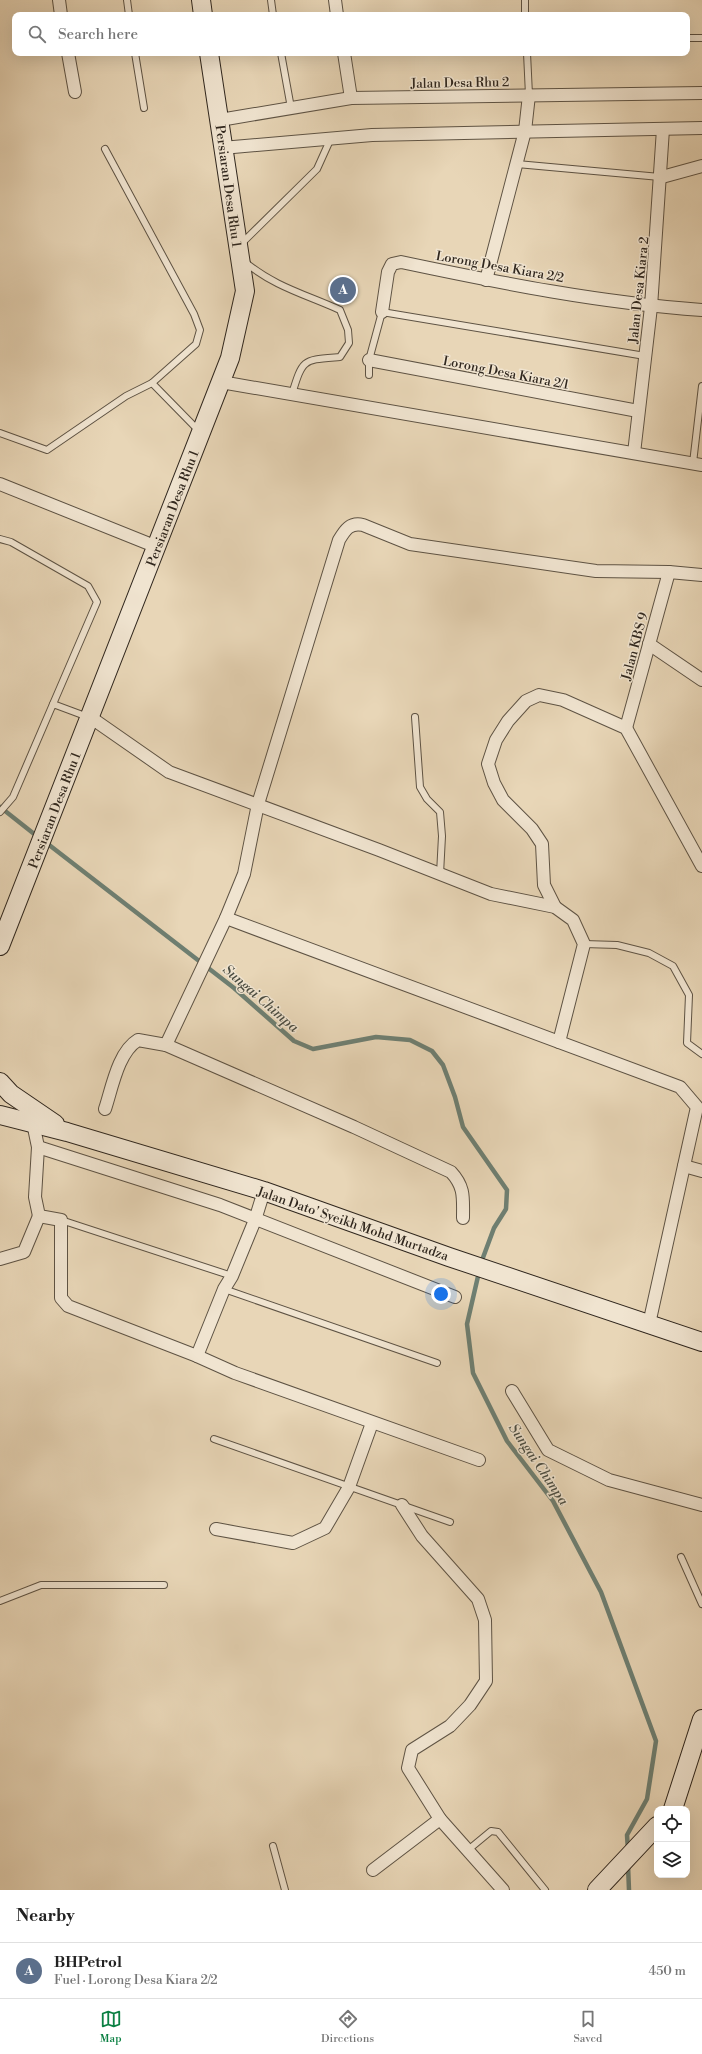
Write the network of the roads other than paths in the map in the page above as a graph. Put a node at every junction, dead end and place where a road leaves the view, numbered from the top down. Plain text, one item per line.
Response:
1 (59, 0) edge
2 (127, 0) edge
3 (201, 0) edge
4 (271, 0) edge
5 (335, 0) edge
6 (525, 0) edge
7 (61, 12) edge
8 (129, 12) edge
9 (203, 12) edge
10 (273, 12) edge
11 (337, 12) edge
12 (525, 12) edge
13 (690, 38) edge
14 (702, 38) edge
15 (69, 56) edge
16 (135, 56) edge
17 (209, 56) edge
18 (282, 56) edge
19 (344, 56) edge
20 (527, 56) edge
21 (75, 92) dead end
22 (702, 93) edge
23 (529, 95) junction
24 (351, 98) junction
25 (144, 108) dead end
26 (291, 108) junction
27 (220, 120) junction
28 (702, 128) edge
29 (663, 129) junction
30 (525, 131) junction
31 (331, 138) junction
32 (222, 148) junction
33 (105, 149) dead end
34 (517, 164) junction
35 (702, 166) edge
36 (662, 177) junction
37 (239, 252) junction
38 (486, 280) junction
39 (651, 307) junction
40 (702, 310) edge
41 (382, 312) junction
42 (645, 356) junction
43 (369, 360) junction
44 (369, 375) dead end
45 (221, 382) junction
46 (152, 383) junction
47 (702, 386) edge
48 (292, 394) junction
49 (638, 411) junction
50 (0, 433) edge
51 (201, 433) junction
52 (634, 453) junction
53 (698, 464) edge
54 (0, 484) edge
55 (0, 539) edge
56 (156, 547) junction
57 (669, 572) junction
58 (702, 575) edge
59 (649, 644) junction
60 (702, 680) edge
61 (53, 704) junction
62 (90, 717) junction
63 (415, 717) dead end
64 (626, 728) junction
65 (258, 804) junction
66 (0, 812) edge
67 (702, 866) edge
68 (440, 874) junction
69 (555, 906) junction
70 (226, 918) junction
71 (584, 944) junction
72 (0, 946) edge
73 (559, 1042) junction
74 (166, 1045) junction
75 (702, 1054) edge
76 (0, 1082) edge
77 (105, 1109) dead end
78 (0, 1114) edge
79 (33, 1123) junction
80 (67, 1132) junction
81 (38, 1147) junction
82 (684, 1166) junction
83 (702, 1171) edge
84 (264, 1191) junction
85 (39, 1216) junction
86 (463, 1218) dead end
87 (61, 1220) junction
88 (256, 1220) junction
89 (0, 1259) edge
90 (232, 1276) junction
91 (224, 1289) junction
92 (455, 1297) dead end
93 (649, 1324) junction
94 (702, 1342) edge
95 (196, 1356) junction
96 (437, 1363) dead end
97 (512, 1391) dead end
98 (372, 1423) junction
99 (214, 1439) dead end
100 (480, 1460) dead end
101 (349, 1487) junction
102 (402, 1505) junction
103 (702, 1505) edge
104 (450, 1522) dead end
105 (216, 1529) dead end
106 (681, 1557) dead end
107 (164, 1585) dead end
108 (0, 1601) edge
109 (702, 1604) edge
110 (702, 1719) edge
111 (674, 1806) edge
112 (440, 1819) junction
113 (654, 1829) edge
114 (273, 1846) dead end
115 (468, 1850) junction
116 (373, 1870) dead end
117 (598, 1889) edge
118 (285, 1890) edge
119 (503, 1890) edge
120 (544, 1890) edge

1 - 7 street
2 - 8 lane
3 - 9 street
4 - 10 lane
5 - 11 street
6 - 12 lane
13 - 14 lane
15 - 21 street
16 - 25 lane
17 - 27 street, Persiaran Desa Rhu 1
18 - 26 lane
19 - 24 street
20 - 23 lane
22 - 23 street, Jalan Desa Rhu 2
23 - 24 street, Jalan Desa Rhu 2
23 - 30 street
24 - 26 street, Jalan Desa Rhu 2
26 - 27 street, Jalan Desa Rhu 2
27 - 32 street, Persiaran Desa Rhu 1
28 - 29 street
29 - 30 street
29 - 36 street, Jalan Desa Kiara 2
30 - 31 street
30 - 34 street
31 - 32 street
31 - 37 lane
32 - 37 street, Persiaran Desa Rhu 1
33 - 46 lane
34 - 36 lane
34 - 38 street
35 - 36 street
36 - 39 street, Jalan Desa Kiara 2
37 - 45 street, Persiaran Desa Rhu 1
37 - 48 lane
38 - 39 street, Lorong Desa Kiara 2/2
38 - 41 street, Lorong Desa Kiara 2/2
39 - 40 street, Lorong Desa Kiara 2/2
39 - 42 street, Jalan Desa Kiara 2
41 - 42 lane
41 - 43 lane
42 - 49 street, Jalan Desa Kiara 2
43 - 44 lane
43 - 49 street, Lorong Desa Kiara 2/1
45 - 48 street
45 - 51 street, Persiaran Desa Rhu 1
46 - 50 lane
46 - 51 lane
47 - 53 lane
48 - 52 street
49 - 52 street, Jalan Desa Kiara 2
51 - 56 street, Persiaran Desa Rhu 1
52 - 53 street
54 - 56 street
55 - 61 lane
56 - 62 street, Persiaran Desa Rhu 1
57 - 58 street
57 - 59 street, Jalan KBS 9
57 - 65 street
59 - 60 street
59 - 64 street, Jalan KBS 9
61 - 62 lane
61 - 66 lane
62 - 65 street
62 - 72 street, Persiaran Desa Rhu 1
63 - 68 lane
64 - 67 street
64 - 69 street
65 - 68 street
65 - 70 street
68 - 69 street
69 - 71 street
70 - 73 street
70 - 74 street
71 - 73 street
71 - 75 lane
73 - 82 street
74 - 77 street
74 - 86 street
76 - 80 street
78 - 79 street, Jalan Dato' Syeikh Mohd Murtadza
79 - 80 street, Jalan Dato' Syeikh Mohd Murtadza
79 - 81 street
80 - 84 street, Jalan Dato' Syeikh Mohd Murtadza
81 - 85 street
81 - 88 street
82 - 83 street
82 - 93 street
84 - 88 street
84 - 93 street, Jalan Dato' Syeikh Mohd Murtadza
85 - 87 street
85 - 89 street
87 - 90 lane
87 - 95 street
88 - 90 street
88 - 92 street
90 - 91 street
91 - 95 street
91 - 96 lane
93 - 94 street, Jalan Dato' Syeikh Mohd Murtadza
95 - 98 street
97 - 103 street
98 - 100 street
98 - 101 street
99 - 101 lane
101 - 102 lane
101 - 105 street
102 - 104 lane
102 - 112 street
106 - 109 lane
107 - 108 lane
110 - 111 street
112 - 115 street
112 - 116 street
113 - 117 street
114 - 118 lane
115 - 119 street
115 - 120 lane

